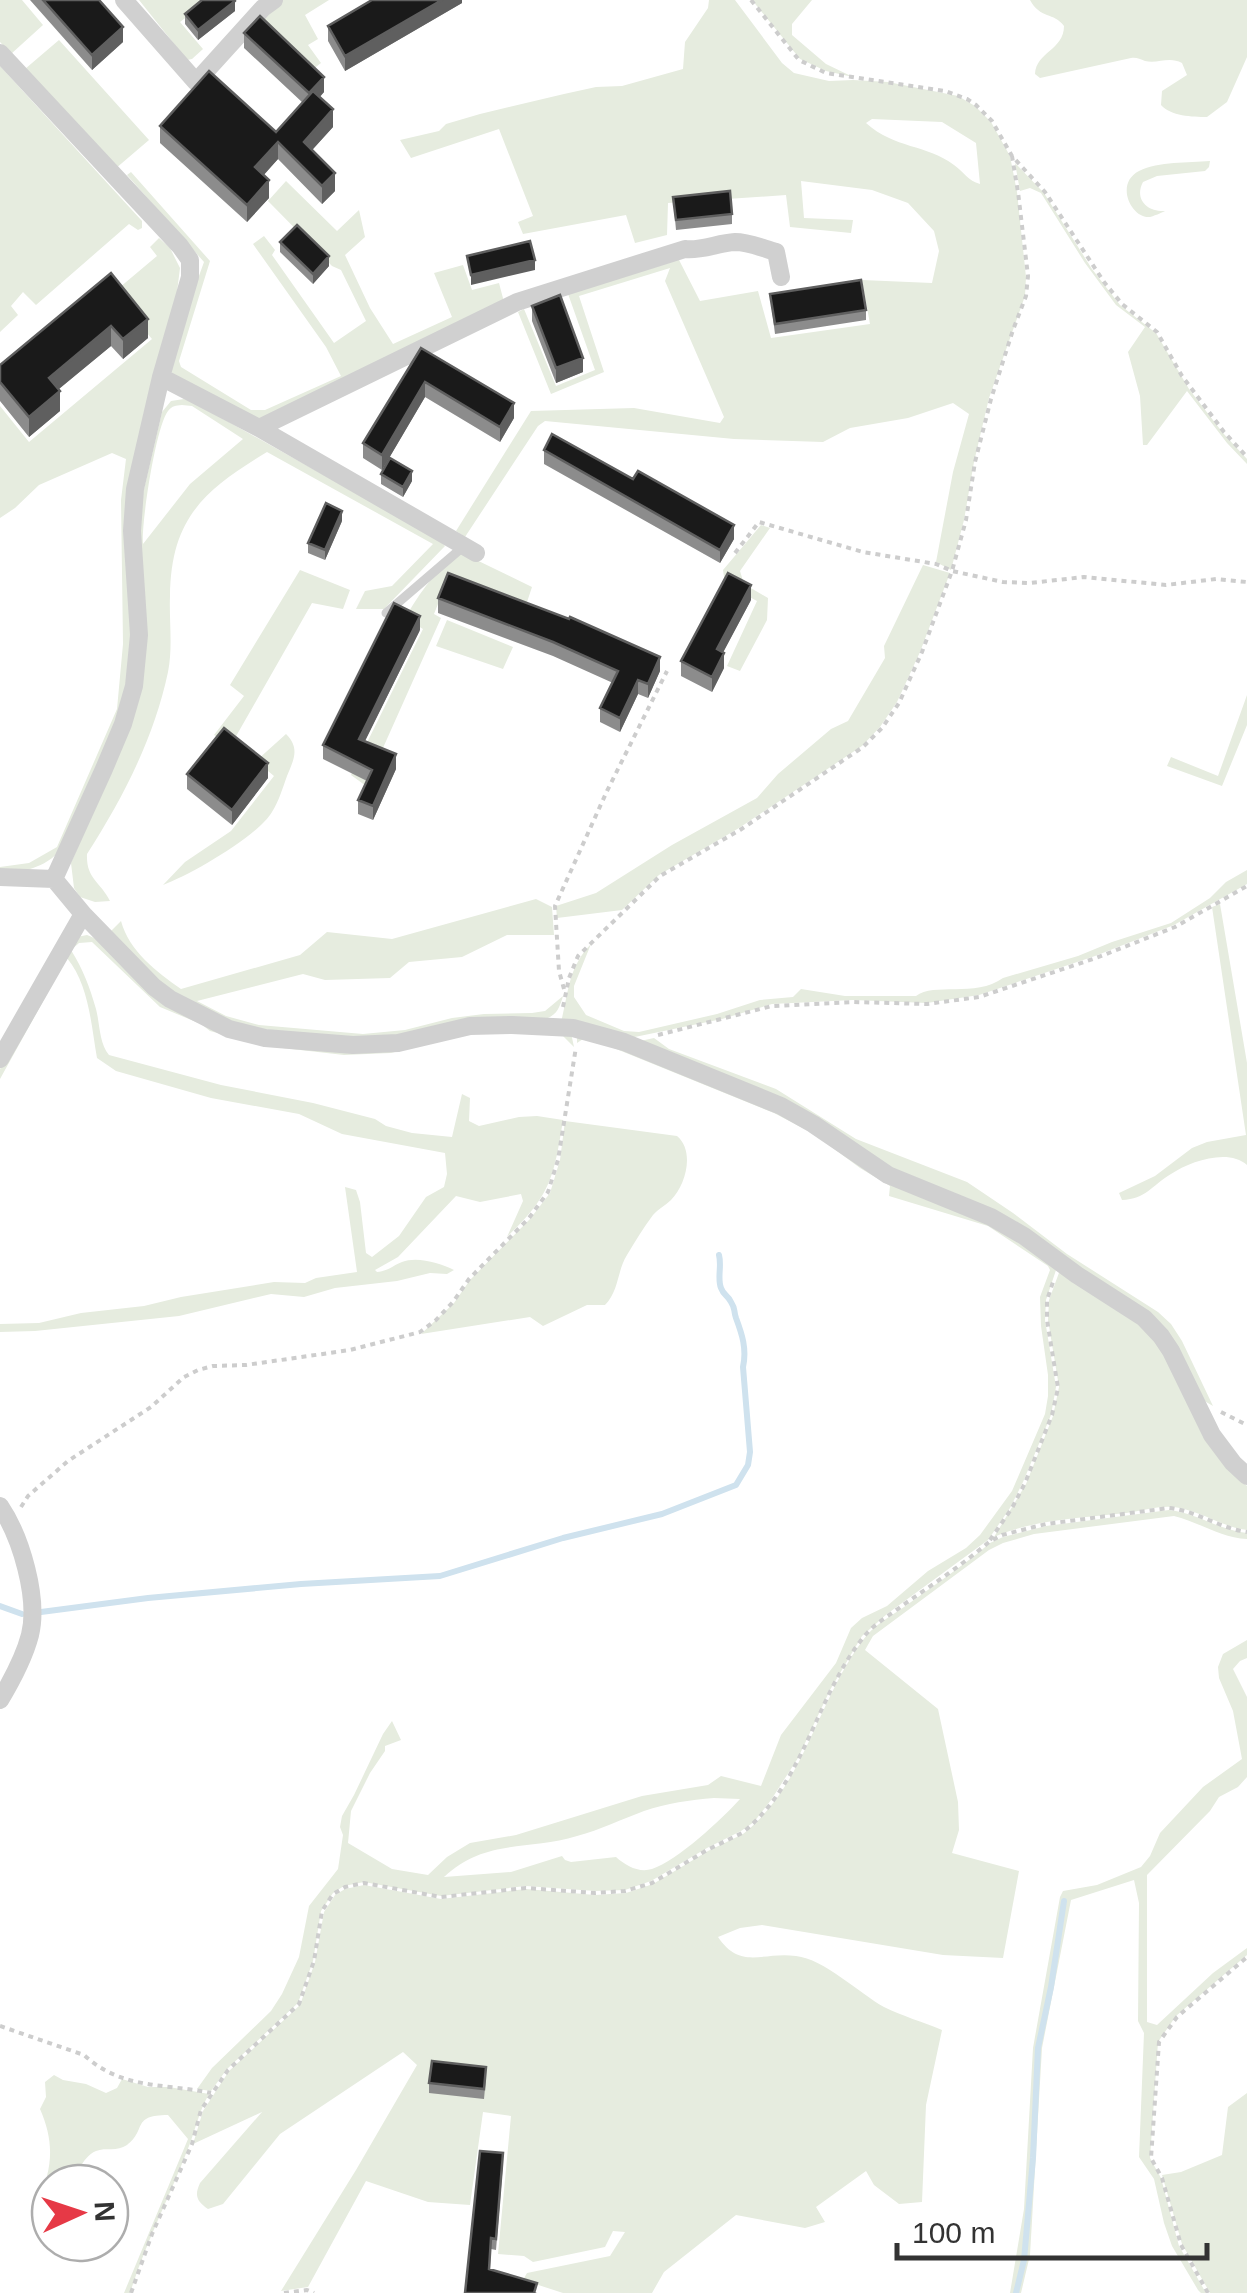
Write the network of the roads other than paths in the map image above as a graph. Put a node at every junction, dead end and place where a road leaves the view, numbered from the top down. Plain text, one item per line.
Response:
1 (124, 0) edge
2 (274, 0) edge
3 (0, 53) edge
4 (781, 277) dead end
5 (161, 378) junction
6 (259, 428) junction
7 (470, 550) joint
8 (386, 613) edge
9 (0, 877) edge
10 (54, 879) junction
11 (83, 914) junction
12 (0, 1059) edge
13 (1247, 1476) edge
14 (5, 1514) edge
15 (0, 1700) edge

1 - 2 street
3 - 5 street
4 - 6 street
5 - 6 street
5 - 10 street
6 - 7 street
7 - 8 lane
9 - 10 street
10 - 11 street
11 - 12 street
11 - 13 street
14 - 15 street

